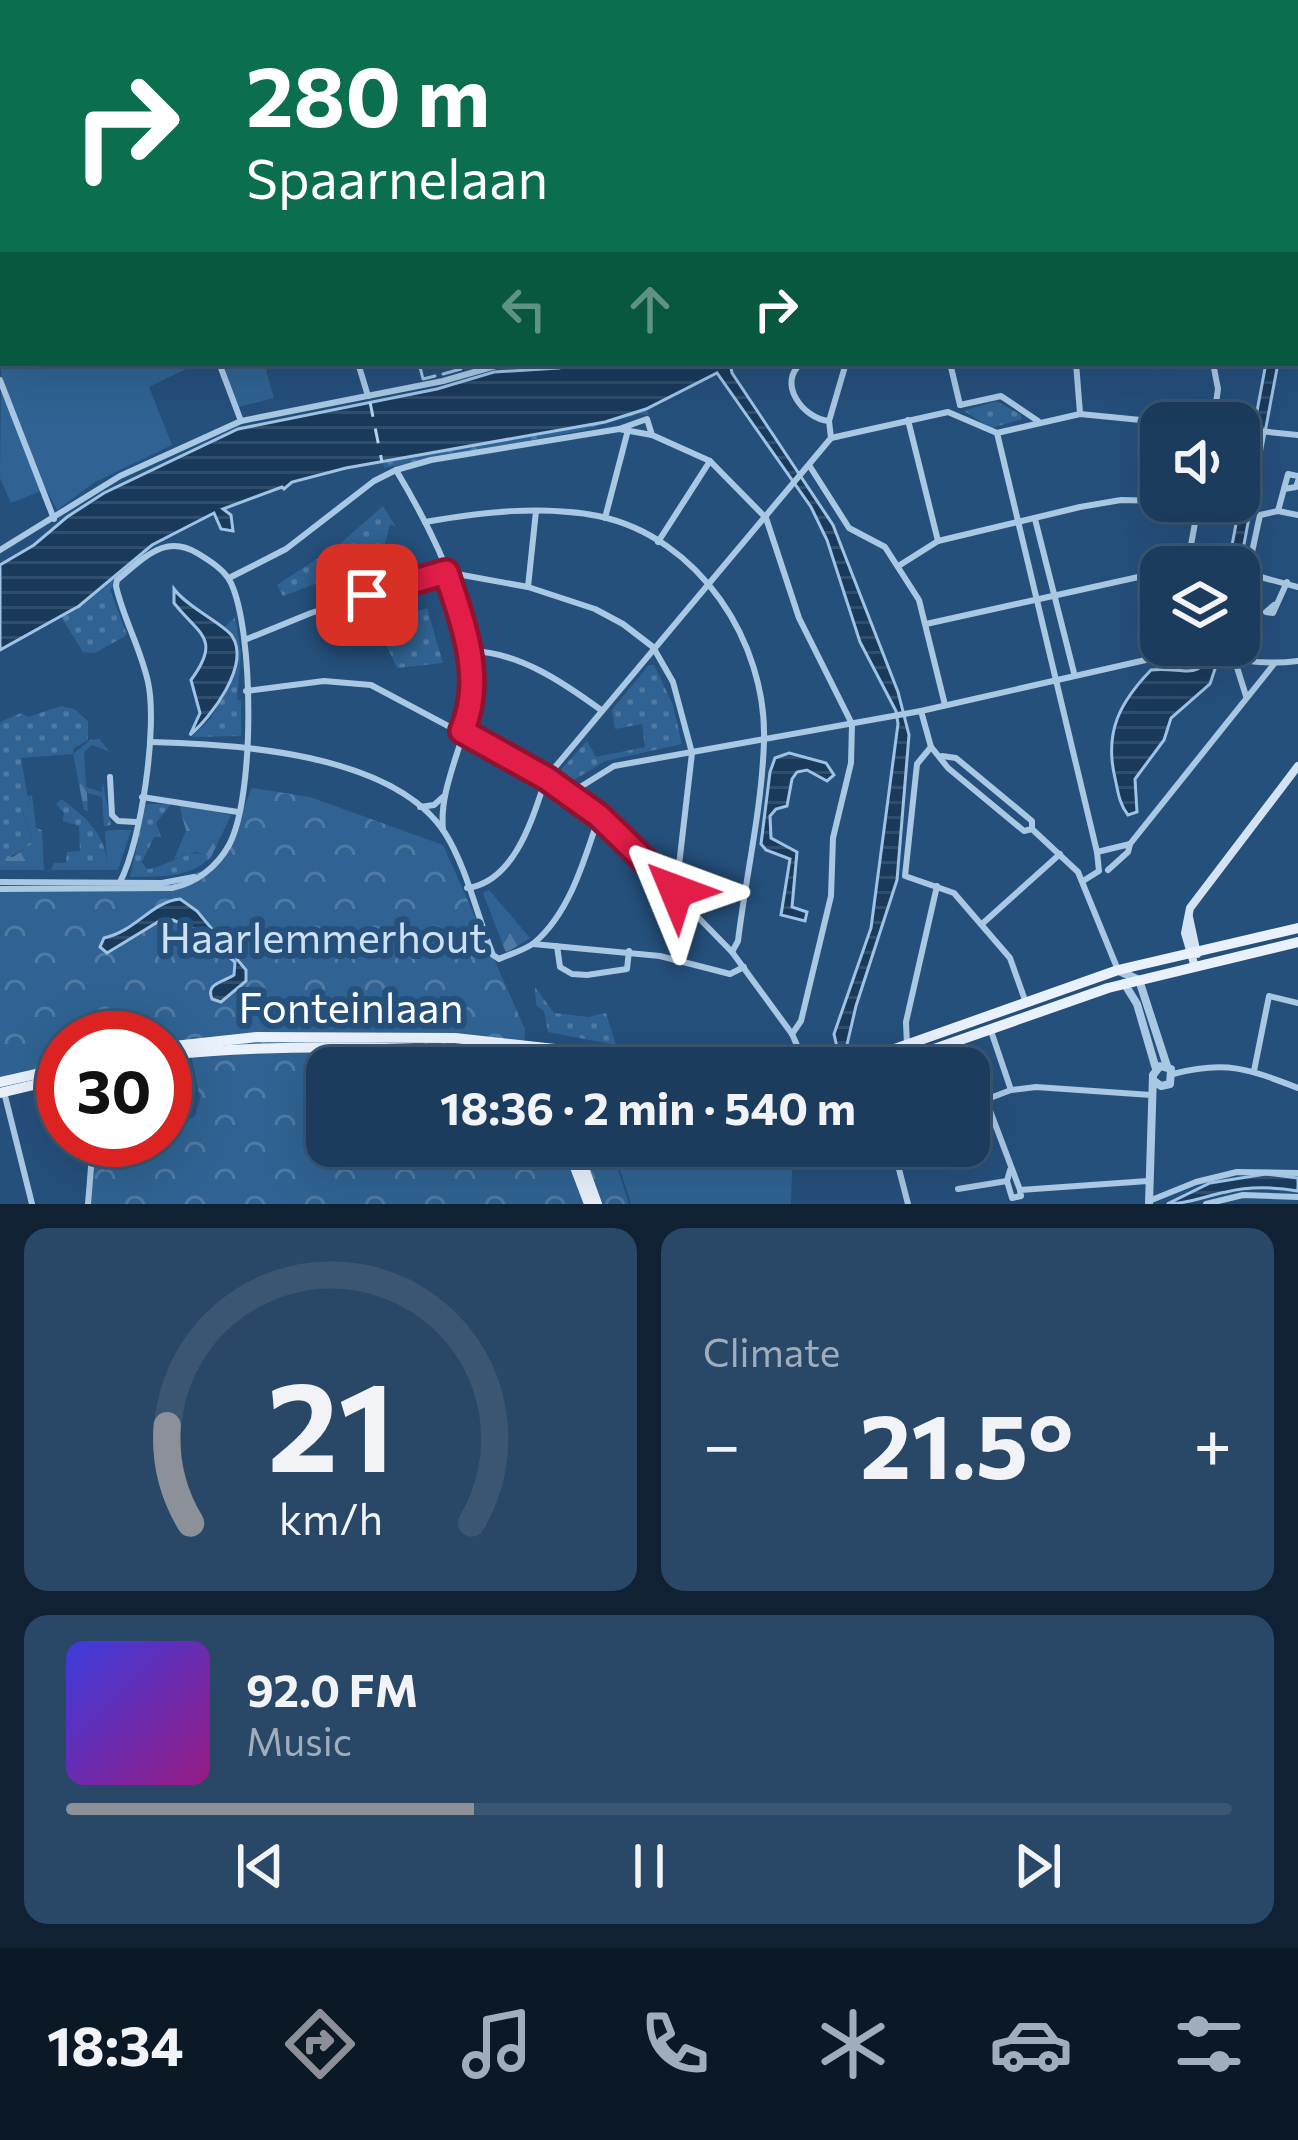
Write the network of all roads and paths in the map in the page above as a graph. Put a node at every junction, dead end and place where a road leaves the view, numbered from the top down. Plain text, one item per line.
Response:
1 (220, 366) edge
2 (359, 366) edge
3 (493, 366) edge
4 (799, 366) edge
5 (845, 366) edge
6 (951, 366) edge
7 (1076, 366) edge
8 (1214, 366) edge
9 (0, 380) edge
10 (368, 396) junction
11 (1216, 402) edge
12 (958, 409) junction
13 (1080, 414) junction
14 (908, 420) junction
15 (1140, 420) edge
16 (241, 421) junction
17 (830, 421) junction
18 (1038, 421) junction
19 (624, 429) junction
20 (1260, 431) edge
21 (1298, 432) edge
22 (997, 433) junction
23 (652, 435) junction
24 (831, 438) junction
25 (710, 460) junction
26 (809, 466) junction
27 (396, 470) junction
28 (1298, 479) edge
29 (1140, 500) edge
30 (536, 511) junction
31 (1278, 511) junction
32 (1298, 515) edge
33 (605, 518) junction
34 (766, 518) junction
35 (54, 519) junction
36 (1035, 519) junction
37 (1018, 521) junction
38 (425, 522) junction
39 (938, 541) junction
40 (658, 542) junction
41 (0, 550) edge
42 (899, 566) junction
43 (446, 572) junction
44 (1140, 576) edge
45 (229, 578) junction
46 (1286, 582) junction
47 (709, 585) junction
48 (528, 586) junction
49 (1298, 587) edge
50 (1054, 593) junction
51 (1035, 597) junction
52 (1274, 605) dead end
53 (926, 624) junction
54 (247, 638) junction
55 (653, 647) junction
56 (471, 651) junction
57 (1140, 659) edge
58 (1298, 662) edge
59 (1260, 663) edge
60 (1274, 664) junction
61 (1237, 666) edge
62 (1074, 674) junction
63 (1055, 679) junction
64 (246, 691) junction
65 (1246, 696) junction
66 (946, 705) junction
67 (601, 710) junction
68 (921, 711) junction
69 (852, 724) junction
70 (462, 731) junction
71 (764, 740) junction
72 (151, 742) junction
73 (246, 745) junction
74 (931, 747) junction
75 (692, 753) junction
76 (1298, 767) edge
77 (110, 777) dead end
78 (546, 778) junction
79 (568, 794) junction
80 (446, 795) junction
81 (142, 797) junction
82 (420, 807) junction
83 (238, 812) junction
84 (599, 816) junction
85 (136, 822) junction
86 (443, 830) junction
87 (1130, 844) junction
88 (1097, 852) junction
89 (1061, 854) junction
90 (1108, 870) dead end
91 (203, 874) junction
92 (120, 882) junction
93 (1082, 882) junction
94 (0, 886) edge
95 (938, 886) junction
96 (467, 889) junction
97 (676, 891) junction
98 (982, 924) junction
99 (1298, 928) edge
100 (1298, 942) edge
101 (533, 944) junction
102 (557, 946) junction
103 (629, 951) junction
104 (732, 952) junction
105 (1194, 952) junction
106 (744, 967) junction
107 (1196, 967) junction
108 (1118, 970) junction
109 (1139, 980) junction
110 (1124, 984) junction
111 (1026, 1003) junction
112 (1298, 1003) edge
113 (990, 1030) junction
114 (794, 1039) junction
115 (907, 1046) joint
116 (306, 1047) edge
117 (797, 1047) edge
118 (934, 1047) edge
119 (192, 1050) edge
120 (1156, 1069) junction
121 (1170, 1070) junction
122 (1254, 1071) junction
123 (36, 1077) edge
124 (36, 1083) edge
125 (1157, 1084) junction
126 (1298, 1088) edge
127 (2, 1089) edge
128 (1011, 1090) junction
129 (1151, 1095) junction
130 (990, 1098) edge
131 (990, 1112) edge
132 (91, 1167) edge
133 (579, 1167) edge
134 (898, 1167) edge
135 (1010, 1170) junction
136 (1298, 1173) edge
137 (1006, 1180) junction
138 (1148, 1181) junction
139 (958, 1189) dead end
140 (1020, 1190) junction
141 (1298, 1197) edge
142 (1149, 1202) edge
143 (32, 1204) edge
144 (88, 1204) edge
145 (593, 1204) edge
146 (908, 1204) edge
147 (1206, 1204) edge

1 - 16 street
2 - 10 street
3 - 10 street
4 - 17 street
5 - 17 street
6 - 12 street
7 - 13 street
8 - 11 street
9 - 35 street
10 - 16 street
12 - 14 street
12 - 18 street
12 - 22 street
13 - 15 street
13 - 18 street
14 - 24 street
14 - 39 street
16 - 35 street
17 - 24 street
18 - 22 street
19 - 23 street
19 - 23 street
19 - 27 street
19 - 33 street
20 - 21 street
22 - 37 street
23 - 25 street
24 - 26 street
25 - 34 street
25 - 40 street
26 - 34 street
26 - 42 street
27 - 38 street
27 - 45 street
28 - 31 street
29 - 36 street
30 - 33 street
30 - 38 street
30 - 48 street
31 - 32 street
31 - 46 street
33 - 40 street
34 - 47 street
34 - 69 street
35 - 41 street
36 - 37 street
36 - 50 street
37 - 39 street
37 - 51 street
38 - 43 street
39 - 42 street
40 - 47 street
42 - 53 street
43 - 48 street
43 - 54 street
43 - 56 street
44 - 50 street
45 - 54 street
45 - 72 street
46 - 49 street
46 - 52 street
47 - 55 street
47 - 71 street
48 - 55 street
50 - 51 street
50 - 62 street
51 - 53 street
51 - 63 street
53 - 66 street
54 - 64 street
55 - 67 street
55 - 75 street
56 - 67 street
56 - 70 street
57 - 62 street
58 - 60 street
59 - 60 street
60 - 65 street
61 - 65 street
62 - 63 street
63 - 66 street
63 - 88 street
64 - 70 street
64 - 73 street
65 - 87 street
66 - 68 street
67 - 78 street
68 - 69 street
68 - 74 street
69 - 71 street
69 - 114 street
70 - 78 street
70 - 80 street
71 - 75 street
71 - 104 street
72 - 73 street
72 - 81 street
73 - 82 street
73 - 83 street
74 - 89 street
74 - 95 street
75 - 79 street
75 - 97 street
76 - 105 main road
77 - 85 street
78 - 79 street
78 - 96 street
79 - 84 street
80 - 82 street
80 - 86 street
81 - 83 street
81 - 85 street
82 - 86 street
83 - 91 street
84 - 97 street
84 - 101 street
85 - 92 street
86 - 96 street
87 - 88 street
87 - 90 street
88 - 93 street
89 - 93 street
89 - 98 street
91 - 92 street
91 - 94 street
92 - 94 street
93 - 108 street
95 - 98 street
95 - 115 street
96 - 101 street
97 - 104 street
98 - 111 street
99 - 105 main road
100 - 107 main road
101 - 102 street
102 - 103 street
102 - 103 street
103 - 106 street
104 - 106 street
105 - 107 main road
105 - 108 main road
106 - 114 street
107 - 109 main road
108 - 109 street
108 - 110 street
108 - 111 main road
109 - 110 main road
109 - 121 street
110 - 113 main road
110 - 120 street
111 - 115 main road
112 - 122 street
113 - 118 main road
113 - 128 street
114 - 117 street
116 - 119 main road, Fonteinlaan
120 - 121 street
120 - 125 street
121 - 122 street
121 - 125 street
122 - 126 street
123 - 127 main road
124 - 127 main road
125 - 129 street
127 - 143 street
128 - 129 street
128 - 130 street
129 - 138 street
131 - 135 street
132 - 144 street
133 - 145 main road
134 - 146 street
135 - 137 street
135 - 140 street
136 - 142 street
137 - 139 street
137 - 140 street
138 - 140 street
138 - 142 street
141 - 147 street

